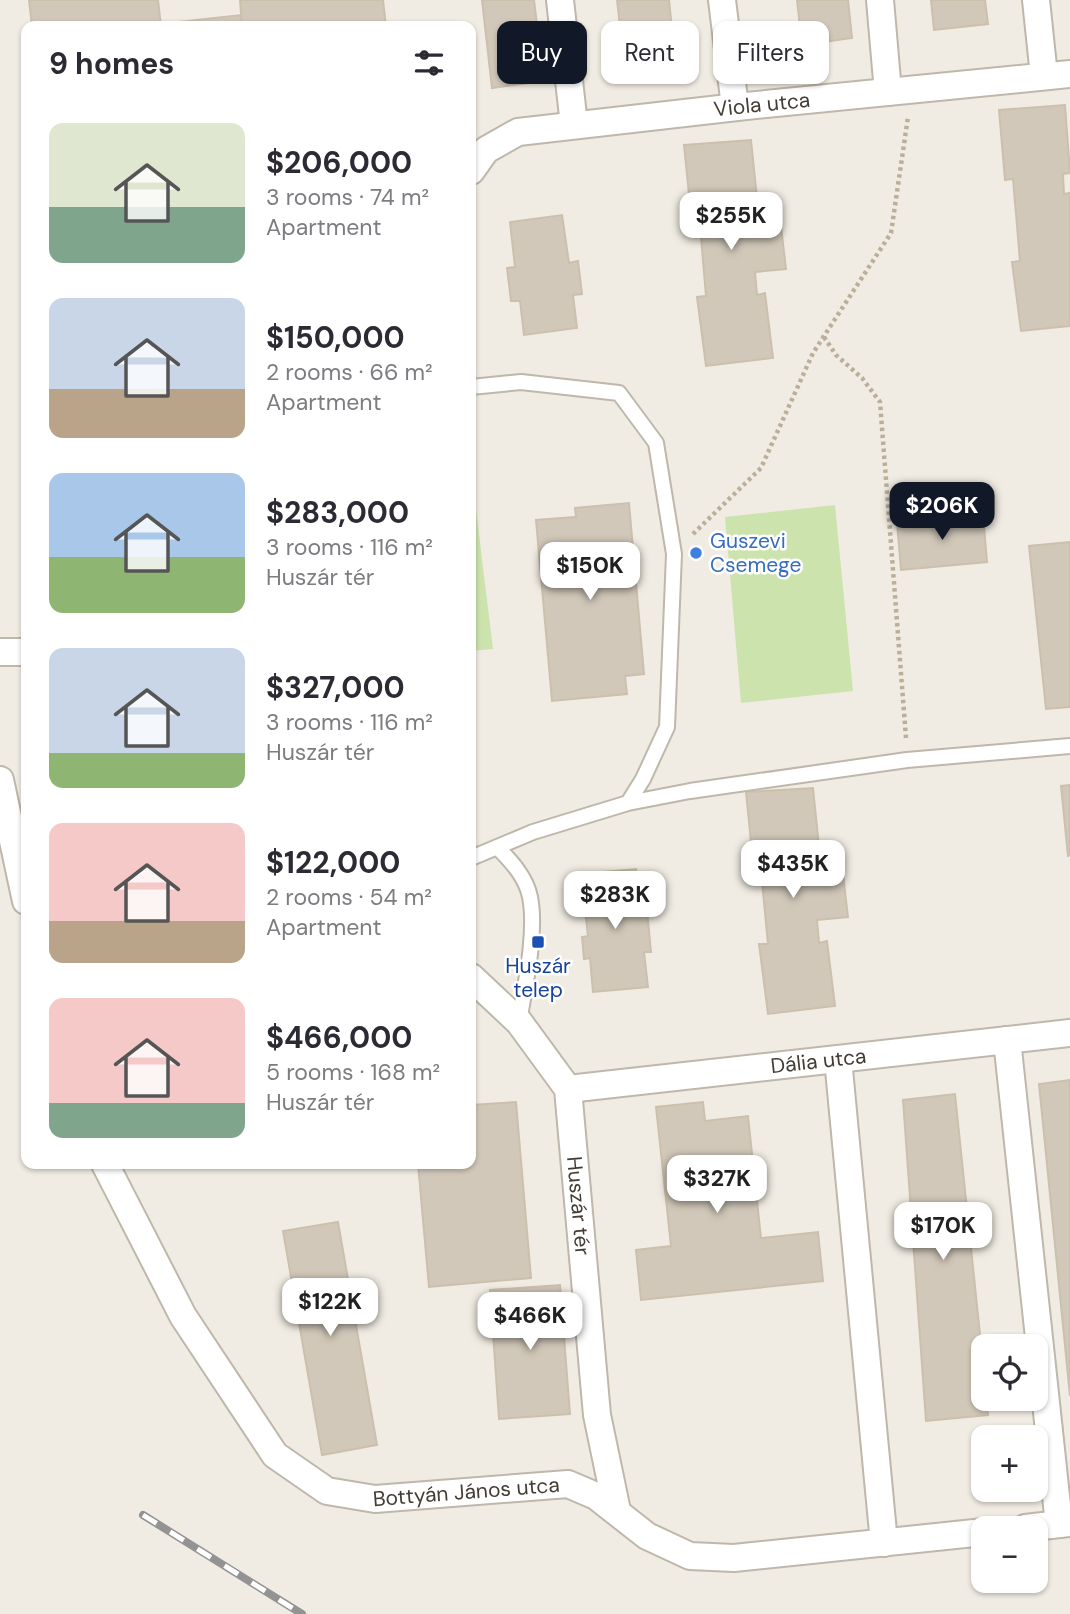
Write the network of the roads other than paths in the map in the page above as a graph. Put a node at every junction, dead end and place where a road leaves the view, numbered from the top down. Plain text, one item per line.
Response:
1 (560, 0) edge
2 (722, 0) edge
3 (880, 0) edge
4 (1036, 0) edge
5 (1057, 75) edge
6 (900, 90) junction
7 (735, 107) junction
8 (575, 125) junction
9 (476, 164) edge
10 (476, 386) edge
11 (0, 652) edge
12 (21, 652) edge
13 (1070, 746) edge
14 (0, 780) edge
15 (628, 803) junction
16 (497, 847) junction
17 (476, 856) edge
18 (21, 878) edge
19 (476, 982) edge
20 (519, 1022) junction
21 (1070, 1033) edge
22 (1007, 1040) junction
23 (838, 1059) junction
24 (568, 1089) junction
25 (108, 1169) edge
26 (617, 1511) junction
27 (1065, 1524) edge
28 (971, 1533) edge
29 (884, 1543) junction

1 - 8 street
2 - 7 street
3 - 6 street
4 - 5 street
5 - 6 street, Viola utca
6 - 7 street, Viola utca
7 - 8 street, Viola utca
8 - 9 street, Viola utca
10 - 15 lane
11 - 12 street
13 - 15 lane
14 - 18 street
15 - 16 lane
16 - 17 lane
16 - 20 lane
19 - 20 street
20 - 24 street
21 - 22 street, Dália utca
22 - 23 street, Dália utca
22 - 27 street
23 - 24 street, Dália utca
23 - 29 street
24 - 26 street, Huszár tér
25 - 26 street, Bottyán János utca
26 - 29 street, Bottyán János utca
28 - 29 street, Bottyán János utca

